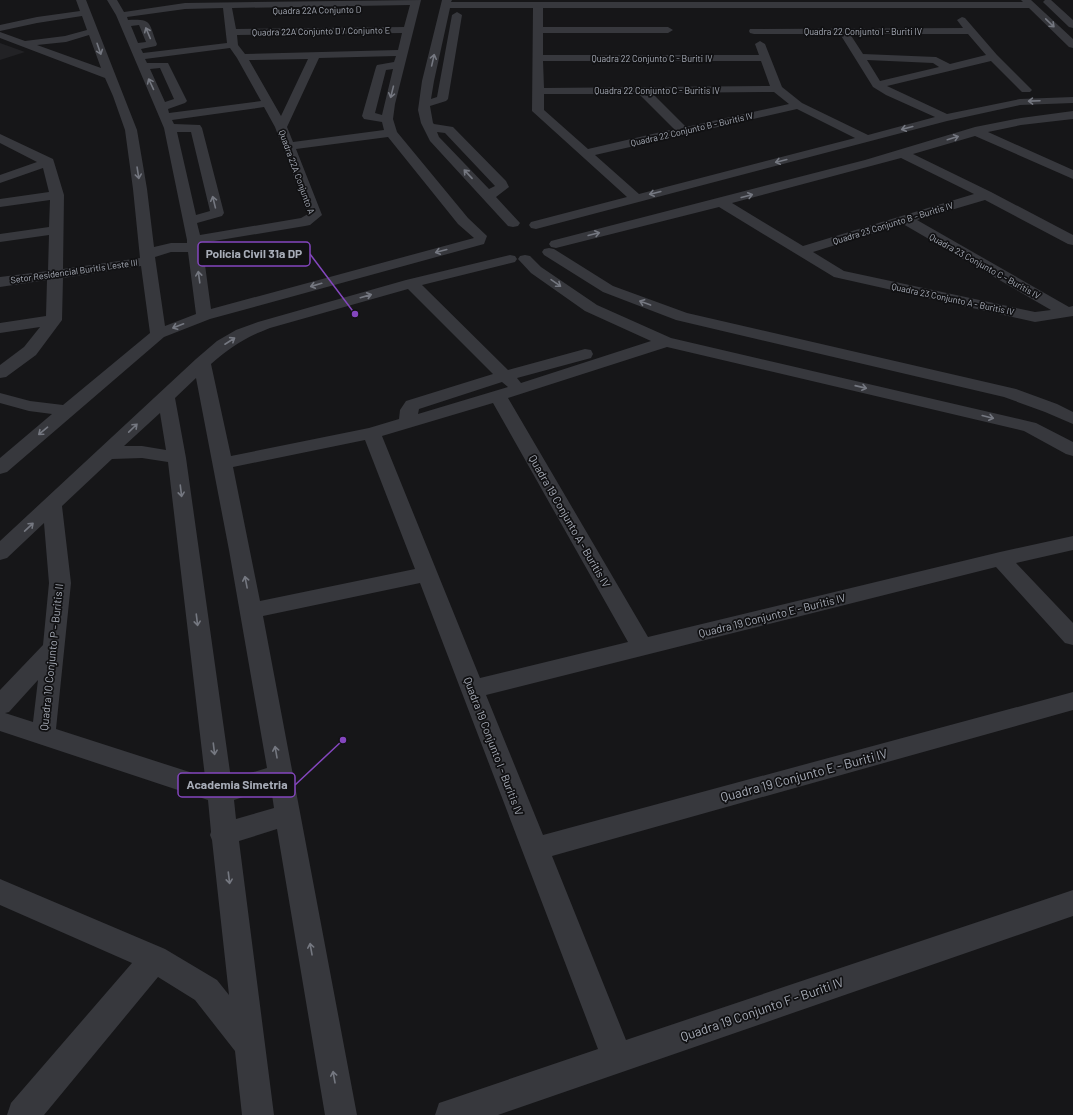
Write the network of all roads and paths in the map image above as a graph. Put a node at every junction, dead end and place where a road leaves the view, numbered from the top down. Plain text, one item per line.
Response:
1 (112, 0) edge
2 (1045, 0) edge
3 (416, 1) edge
4 (274, 2) edge
5 (338, 2) edge
6 (183, 3) edge
7 (387, 3) junction
8 (1029, 3) edge
9 (248, 5) junction
10 (538, 5) junction
11 (660, 5) junction
12 (743, 5) junction
13 (950, 5) junction
14 (82, 6) edge
15 (227, 6) junction
16 (443, 11) edge
17 (0, 18) edge
18 (122, 19) junction
19 (1073, 24) edge
20 (0, 28) edge
21 (409, 30) junction
22 (538, 30) junction
23 (93, 31) junction
24 (754, 31) junction
25 (843, 31) junction
26 (971, 31) junction
27 (232, 32) junction
28 (0, 35) edge
29 (23, 44) junction
30 (233, 45) junction
31 (1073, 45) edge
32 (315, 55) junction
33 (138, 57) junction
34 (242, 57) junction
35 (860, 57) junction
36 (539, 58) junction
37 (765, 58) junction
38 (993, 58) junction
39 (400, 59) junction
40 (948, 68) junction
41 (109, 76) junction
42 (877, 85) junction
43 (777, 89) junction
44 (1026, 90) dead end
45 (538, 91) junction
46 (643, 91) junction
47 (1073, 100) edge
48 (268, 103) junction
49 (425, 104) junction
50 (798, 105) junction
51 (1073, 115) edge
52 (166, 117) junction
53 (946, 118) junction
54 (387, 119) junction
55 (281, 127) junction
56 (429, 128) junction
57 (684, 131) junction
58 (975, 131) junction
59 (394, 137) junction
60 (0, 138) edge
61 (867, 139) junction
62 (288, 146) junction
63 (835, 148) junction
64 (585, 153) junction
65 (902, 154) junction
66 (48, 162) junction
67 (858, 166) junction
68 (1073, 175) edge
69 (0, 179) edge
70 (438, 191) junction
71 (57, 195) junction
72 (986, 195) junction
73 (488, 196) junction
74 (636, 198) junction
75 (0, 203) edge
76 (722, 203) junction
77 (904, 219) junction
78 (190, 221) junction
79 (514, 223) junction
80 (1066, 224) dead end
81 (536, 225) junction
82 (1051, 229) junction
83 (57, 230) junction
84 (0, 238) edge
85 (480, 238) junction
86 (1073, 241) edge
87 (194, 244) junction
88 (552, 248) junction
89 (801, 251) junction
90 (148, 258) junction
91 (518, 259) junction
92 (366, 271) junction
93 (56, 274) junction
94 (0, 282) edge
95 (411, 283) junction
96 (389, 289) junction
97 (1070, 311) edge
98 (204, 316) junction
99 (54, 320) junction
100 (0, 328) edge
101 (158, 334) junction
102 (666, 342) junction
103 (643, 350) junction
104 (202, 363) junction
105 (0, 373) edge
106 (504, 376) junction
107 (518, 389) junction
108 (498, 396) junction
109 (166, 397) junction
110 (0, 398) edge
111 (1073, 402) edge
112 (1051, 408) junction
113 (67, 411) junction
114 (1073, 419) edge
115 (408, 422) junction
116 (372, 433) junction
117 (1073, 450) edge
118 (108, 453) junction
119 (177, 458) junction
120 (223, 463) junction
121 (0, 468) edge
122 (52, 506) junction
123 (1073, 543) edge
124 (0, 553) edge
125 (1000, 559) junction
126 (427, 574) junction
127 (251, 611) junction
128 (1073, 637) edge
129 (642, 647) junction
130 (54, 648) junction
131 (472, 689) junction
132 (1073, 701) edge
133 (0, 705) edge
134 (0, 721) edge
135 (43, 736) junction
136 (280, 774) junction
137 (220, 793) junction
138 (287, 815) junction
139 (223, 834) junction
140 (535, 849) junction
141 (0, 892) edge
142 (1073, 903) edge
143 (155, 959) junction
144 (248, 1043) junction
145 (617, 1058) junction
146 (23, 1115) edge
147 (258, 1115) edge
148 (341, 1115) edge
149 (450, 1115) edge

1 - 18 street
2 - 19 street
3 - 7 street
3 - 21 street
4 - 5 street
4 - 9 street
5 - 7 street
6 - 15 street
6 - 18 street
7 - 9 street, Quadra 22A Conjunto D
8 - 13 street
8 -> 31 street
9 - 15 street
10 - 11 street
10 - 16 street
10 - 22 street
11 - 12 street
11 - 22 street
12 - 13 street
12 - 24 street
13 - 26 street
14 - 17 street
14 - 20 street
14 - 23 street
15 - 27 street
49 -> 16 street
16 - 49 street
18 - 33 street
33 -> 18 street
21 - 27 street, Quadra 22A Conjunto D / Conjunto E
21 - 39 street
22 - 36 street
23 - 29 street
23 -> 41 street
24 - 25 street, Quadra 22 Conjunto I - Buriti IV
24 - 37 street
25 - 26 street, Quadra 22 Conjunto I - Buriti IV
25 - 35 street
26 - 38 street
27 - 30 street
28 - 29 street
29 - 41 street
30 - 33 street
30 - 34 street, Quadra 22A Conjunto A
32 - 34 street
32 - 39 street
32 - 55 street
52 -> 33 street
33 - 52 street
34 - 48 street, Quadra 22A Conjunto A
35 - 40 street
35 - 42 street
36 - 37 street, Quadra 22 Conjunto C - Buriti IV
36 - 45 street
37 - 43 street
38 - 40 street
38 - 44 street
39 -> 54 street
39 - 54 street
40 - 42 street
41 -> 90 street
42 - 53 street
43 - 46 street, Quadra 22 Conjunto C - Buritis IV
43 - 50 street
45 - 46 street, Quadra 22 Conjunto C - Buritis IV
45 - 64 street
46 - 57 street
47 -> 53 street
48 - 52 street
48 - 55 street, Quadra 22A Conjunto A
49 - 56 street
50 - 57 street, Quadra 22 Conjunto B - Buritis IV
50 - 61 street
51 - 58 street
52 - 78 street
78 -> 52 street
53 -> 61 street
54 - 59 street
55 - 62 street, Quadra 22A Conjunto A
73 -> 56 street
56 - 73 street
57 - 64 street, Quadra 22 Conjunto B - Buritis IV
65 -> 58 street
58 - 68 street
59 - 62 street
59 - 70 street
59 - 70 street
60 - 66 street
61 - 63 street
62 - 87 street, Quadra 22A Conjunto A
63 - 67 street
63 -> 74 street
64 - 74 street
65 - 67 street
65 - 72 street
66 - 69 street
66 - 71 street
76 -> 67 street
70 - 85 street
71 - 75 street
71 - 83 street
72 - 77 street, Quadra 23 Conjunto B - Buritis IV
72 - 82 street
73 - 79 street
74 - 81 street
88 -> 76 street
76 - 89 street, Quadra 23 Conjunto A - Buritis IV
77 - 89 street, Quadra 23 Conjunto B - Buritis IV
77 - 97 street, Quadra 23 Conjunto C - Buritis IV
78 - 87 street
79 - 81 street
79 - 85 street
80 - 82 street
81 - 88 street
82 - 86 street
83 - 84 street
83 - 93 street
85 - 91 street
85 -> 92 street
87 - 90 street, Setor Residencial Buritis Leste III
98 -> 87 street
88 - 91 street
112 -> 88 street
89 - 97 street, Quadra 23 Conjunto A - Buritis IV
90 - 93 street, Setor Residencial Buritis Leste III
90 - 101 street
91 - 95 street
91 -> 102 street
92 - 96 street
92 -> 98 street
93 - 94 street, Setor Residencial Buritis Leste III
93 - 99 street
95 - 96 street
95 - 106 street
104 -> 96 street
98 -> 101 street
99 - 100 street
99 - 105 street
101 - 113 street
102 - 103 street
102 -> 117 street
103 - 106 street
103 - 107 street
104 - 109 street
104 - 120 street
106 - 107 street
106 - 115 street
107 - 108 street
108 - 115 street
108 - 129 street, Quadra 19 Conjunto A - Buritis IV
118 -> 109 street
109 - 119 street
110 - 113 street
111 - 112 street
112 - 114 street
113 -> 121 street
115 - 116 street
116 - 120 street
116 - 126 street, Quadra 19 Conjunto I - Buritis IV
118 - 119 street
118 - 122 street
119 -> 137 street
127 -> 120 street
124 -> 122 street
122 - 130 street, Quadra 10 Conjunto P - Buritis II
123 - 125 street, Quadra 19 Conjunto E - Buritis IV
125 - 128 street
125 - 129 street, Quadra 19 Conjunto E - Buritis IV
126 - 127 street
126 - 131 street, Quadra 19 Conjunto I - Buritis IV
136 -> 127 street
129 - 131 street, Quadra 19 Conjunto E - Buritis IV
130 - 133 street
130 - 135 street, Quadra 10 Conjunto P - Buritis II
131 - 140 street, Quadra 19 Conjunto I - Buritis IV
132 - 140 street, Quadra 19 Conjunto E - Buriti IV
134 - 135 street
135 - 137 street
136 - 137 street
136 - 138 street
137 - 139 street
138 - 139 street
148 -> 138 street
139 -> 144 street
140 - 145 street, Quadra 19 Conjunto I - Buritis IV
141 - 143 street
142 - 145 street, Quadra 19 Conjunto F - Buriti IV
143 - 144 street
143 - 146 street
144 - 147 street
145 - 149 street, Quadra 19 Conjunto F - Buriti IV

